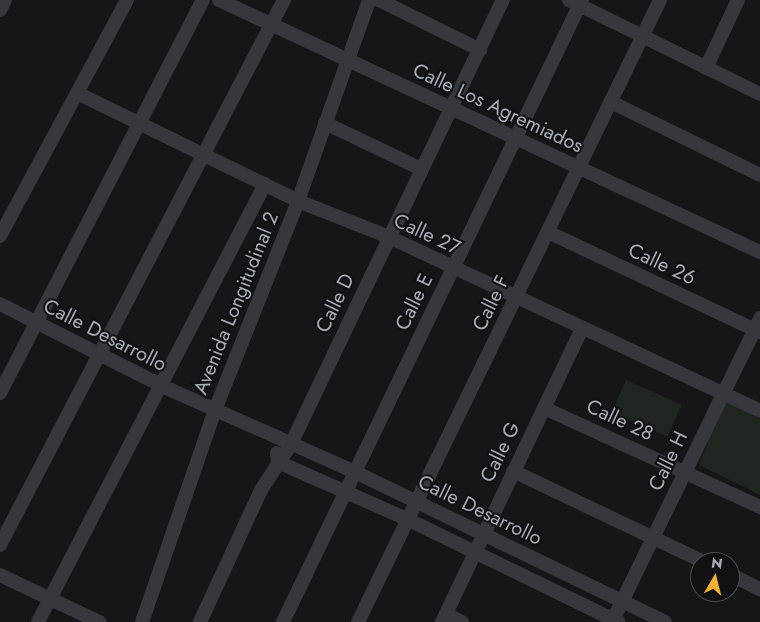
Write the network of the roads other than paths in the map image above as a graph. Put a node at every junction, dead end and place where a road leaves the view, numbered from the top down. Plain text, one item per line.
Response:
1 (5, 0) edge
2 (127, 0) edge
3 (203, 0) edge
4 (219, 0) edge
5 (284, 0) edge
6 (369, 0) edge
7 (379, 0) edge
8 (503, 0) edge
9 (660, 0) edge
10 (738, 0) edge
11 (577, 2) edge
12 (0, 10) edge
13 (272, 24) junction
14 (642, 37) junction
15 (480, 50) junction
16 (347, 60) junction
17 (706, 68) junction
18 (77, 93) junction
19 (760, 94) edge
20 (611, 102) junction
21 (450, 107) junction
22 (139, 123) junction
23 (325, 123) junction
24 (515, 138) junction
25 (202, 154) junction
26 (421, 169) junction
27 (578, 169) junction
28 (760, 175) edge
29 (265, 184) junction
30 (298, 201) junction
31 (548, 232) junction
32 (0, 236) edge
33 (389, 237) junction
34 (760, 252) edge
35 (453, 268) junction
36 (516, 297) junction
37 (0, 304) edge
38 (36, 323) junction
39 (758, 326) edge
40 (582, 328) junction
41 (99, 355) junction
42 (162, 386) junction
43 (0, 393) edge
44 (723, 393) junction
45 (544, 408) junction
46 (215, 410) junction
47 (760, 411) edge
48 (276, 437) junction
49 (291, 444) junction
50 (278, 462) junction
51 (513, 471) junction
52 (355, 472) junction
53 (685, 472) junction
54 (346, 491) junction
55 (418, 502) junction
56 (760, 507) edge
57 (409, 520) junction
58 (482, 534) junction
59 (653, 538) junction
60 (0, 546) edge
61 (474, 552) junction
62 (690, 555) edge
63 (0, 575) edge
64 (740, 579) edge
65 (760, 589) edge
66 (50, 598) junction
67 (622, 602) junction
68 (444, 618) edge
69 (614, 621) edge
70 (38, 622) edge
71 (99, 622) edge
72 (142, 622) edge
73 (200, 622) edge
74 (282, 622) edge
75 (358, 622) edge
76 (462, 622) edge
77 (665, 622) edge

1 - 12 street
2 - 18 street
3 - 22 street
4 - 13 street, Calle Los Agremiados
5 - 13 street
6 - 16 street, Avenida Longitudinal 2
7 - 15 street
8 - 15 street, Calle D
9 - 14 street, Calle F
10 - 17 street
11 - 14 street
11 - 24 street, Calle E
13 - 16 street, Calle Los Agremiados
13 - 25 street
14 - 17 street
14 - 20 street, Calle F
15 - 21 street, Calle D
16 - 21 street, Calle Los Agremiados
16 - 23 street, Avenida Longitudinal 2
17 - 19 street
18 - 22 street, Calle 27
18 - 32 street
20 - 27 street, Calle F
20 - 28 street
21 - 24 street, Calle Los Agremiados
21 - 26 street, Calle D
22 - 25 street, Calle 27
22 - 38 street
23 - 26 street
23 - 30 street, Avenida Longitudinal 2
24 - 27 street, Calle Los Agremiados
24 - 35 street, Calle E
25 - 29 street, Calle 27
25 - 41 street
26 - 33 street, Calle D
27 - 31 street, Calle F
27 - 34 street, Calle Los Agremiados
29 - 30 street, Calle 27
29 - 42 street
30 - 33 street, Calle 27
30 - 46 street, Avenida Longitudinal 2
31 - 36 street, Calle F
31 - 39 street, Calle 26
33 - 35 street, Calle 27
33 - 49 street, Calle D
35 - 36 street, Calle 27
35 - 52 street, Calle E
36 - 40 street, Calle 27
36 - 55 street, Calle F
37 - 38 street, Calle Desarrollo
38 - 41 street, Calle Desarrollo
38 - 43 street
39 - 44 street, Calle H
40 - 44 street, Calle 27
40 - 45 street, Calle G
41 - 42 street, Calle Desarrollo
41 - 60 street
42 - 46 street, Calle Desarrollo
42 - 66 street
44 - 47 street, Calle 27
44 - 53 street, Calle H
45 - 51 street, Calle G
45 - 53 street, Calle 28
46 - 48 street, Calle Desarrollo
46 - 72 street, Avenida Longitudinal 2
48 - 49 street, Calle Desarrollo
48 - 50 street
49 - 50 street, Calle D
49 - 52 street, Calle Desarrollo
50 - 54 street, Calle Desarrollo
50 - 73 street, Calle D
51 - 58 street, Calle G
51 - 59 street
52 - 54 street, Calle E
52 - 55 street, Calle Desarrollo
53 - 56 street, Calle 28
53 - 59 street, Calle H
54 - 57 street, Calle Desarrollo
54 - 74 street, Calle E
55 - 57 street, Calle F
55 - 58 street, Calle Desarrollo
57 - 61 street, Calle Desarrollo
57 - 75 street, Calle F
58 - 61 street, Calle G
58 - 67 street, Calle Desarrollo
59 - 62 street
59 - 67 street, Calle H
61 - 68 street, Calle G
61 - 69 street, Calle Desarrollo
63 - 66 street
64 - 65 street
66 - 70 street
66 - 71 street
67 - 69 street, Calle H
67 - 77 street, Calle Desarrollo
68 - 76 street

